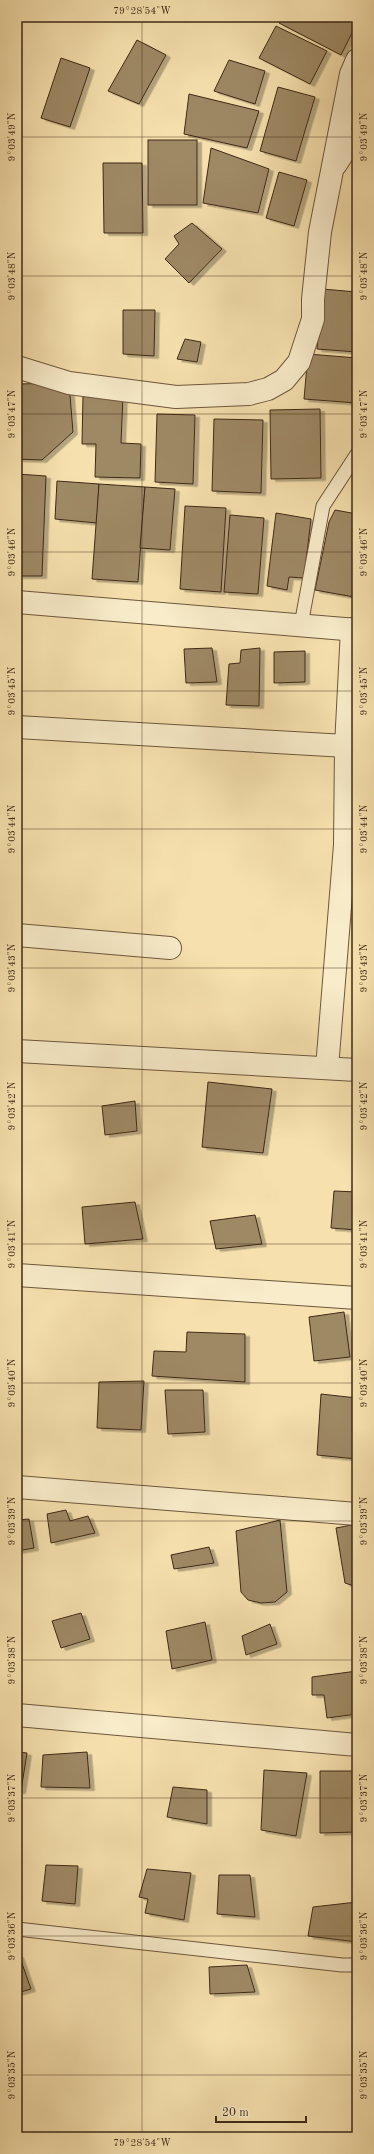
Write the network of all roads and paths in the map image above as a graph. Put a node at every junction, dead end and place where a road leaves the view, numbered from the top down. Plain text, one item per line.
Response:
1 (357, 60) edge
2 (357, 139) edge
3 (334, 166) junction
4 (17, 367) edge
5 (357, 454) edge
6 (17, 602) edge
7 (301, 625) junction
8 (354, 629) edge
9 (17, 727) edge
10 (346, 746) junction
11 (351, 846) edge
12 (17, 935) edge
13 (170, 948) dead end
14 (17, 1051) edge
15 (327, 1068) junction
16 (357, 1070) edge
17 (17, 1275) edge
18 (357, 1298) edge
19 (17, 1487) edge
20 (357, 1514) edge
21 (17, 1714) edge
22 (357, 1745) edge
23 (17, 1929) edge
24 (357, 1965) edge

1 - 3 street
2 - 3 street
3 - 4 street
5 - 7 lane
6 - 7 street
7 - 8 street
8 - 10 street
9 - 10 street
10 - 11 street
11 - 15 street
12 - 13 street
14 - 15 street
15 - 16 street
17 - 18 street
19 - 20 street
21 - 22 street
23 - 24 lane

